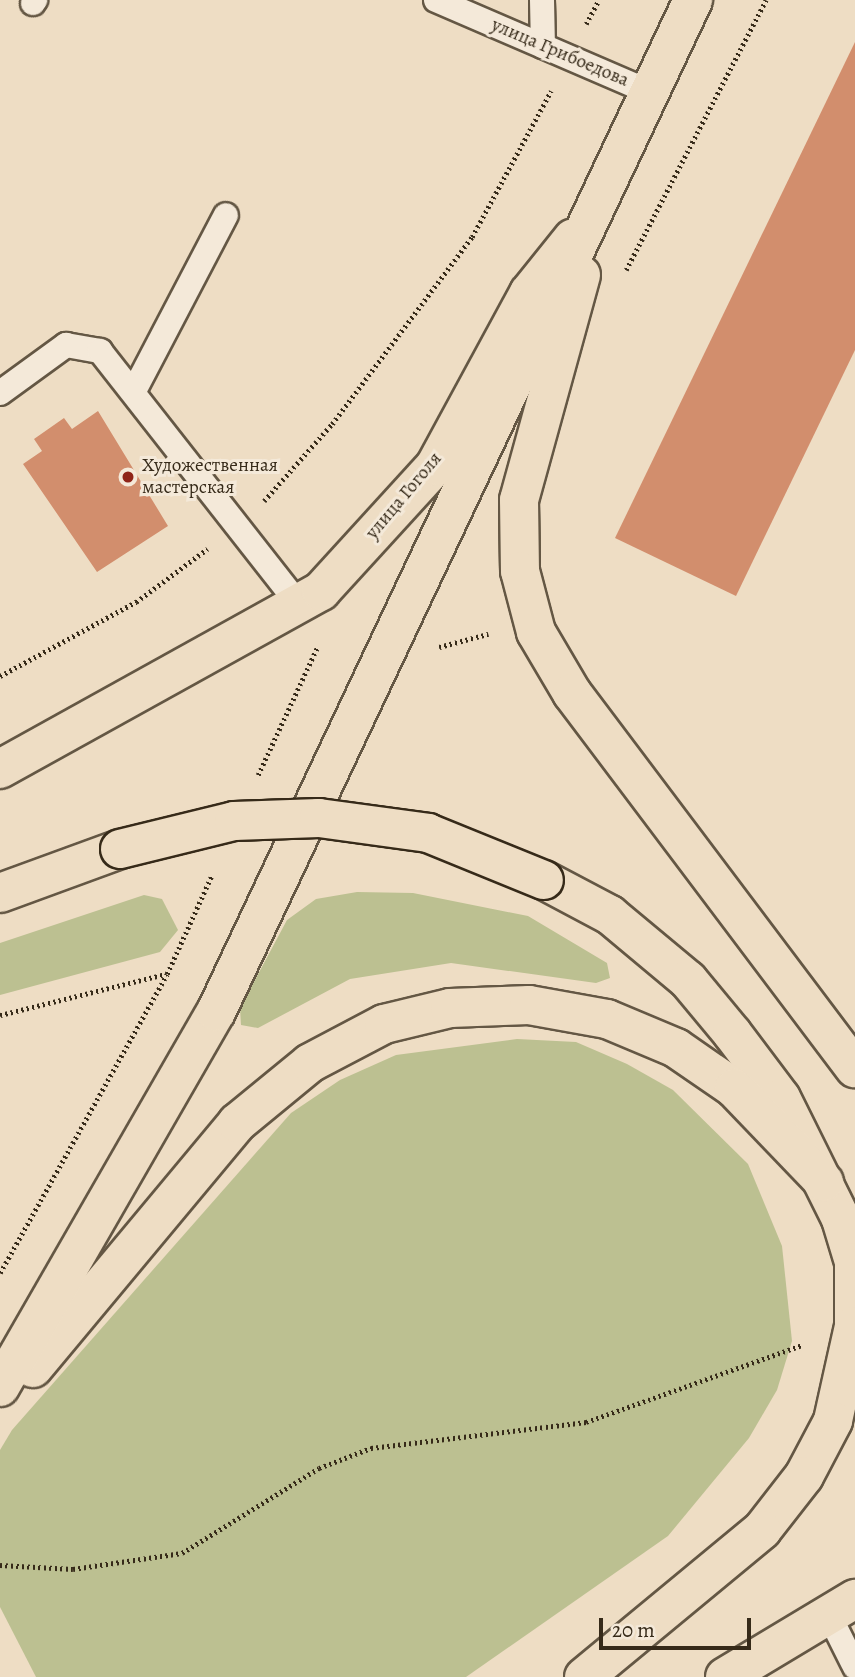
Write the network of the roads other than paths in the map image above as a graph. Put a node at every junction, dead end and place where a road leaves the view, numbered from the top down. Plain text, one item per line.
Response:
1 (436, 0) edge
2 (542, 0) edge
3 (693, 0) edge
4 (543, 46) junction
5 (645, 90) junction
6 (226, 215) dead end
7 (589, 218) junction
8 (135, 388) junction
9 (0, 393) edge
10 (311, 599) junction
11 (0, 769) edge
12 (0, 893) edge
13 (855, 1068) edge
14 (824, 1182) junction
15 (854, 1326) edge
16 (0, 1387) edge
17 (0, 1410) edge
18 (842, 1607) edge
19 (855, 1667) edge
20 (583, 1677) edge
21 (725, 1677) edge

1 - 4 lane, улица Грибоедова
2 - 4 lane
3 - 5 main road, улица Гоголя
4 - 5 lane, улица Грибоедова
5 - 7 main road, улица Гоголя
6 - 8 lane
7 - 10 main road, улица Гоголя
7 - 13 main road
7 - 16 main road
8 - 9 lane
8 - 10 lane
10 - 11 main road, улица Гоголя
12 - 14 main road, bridge
14 - 15 main road
14 - 17 main road
15 - 20 main road
18 - 19 lane
18 - 21 main road

